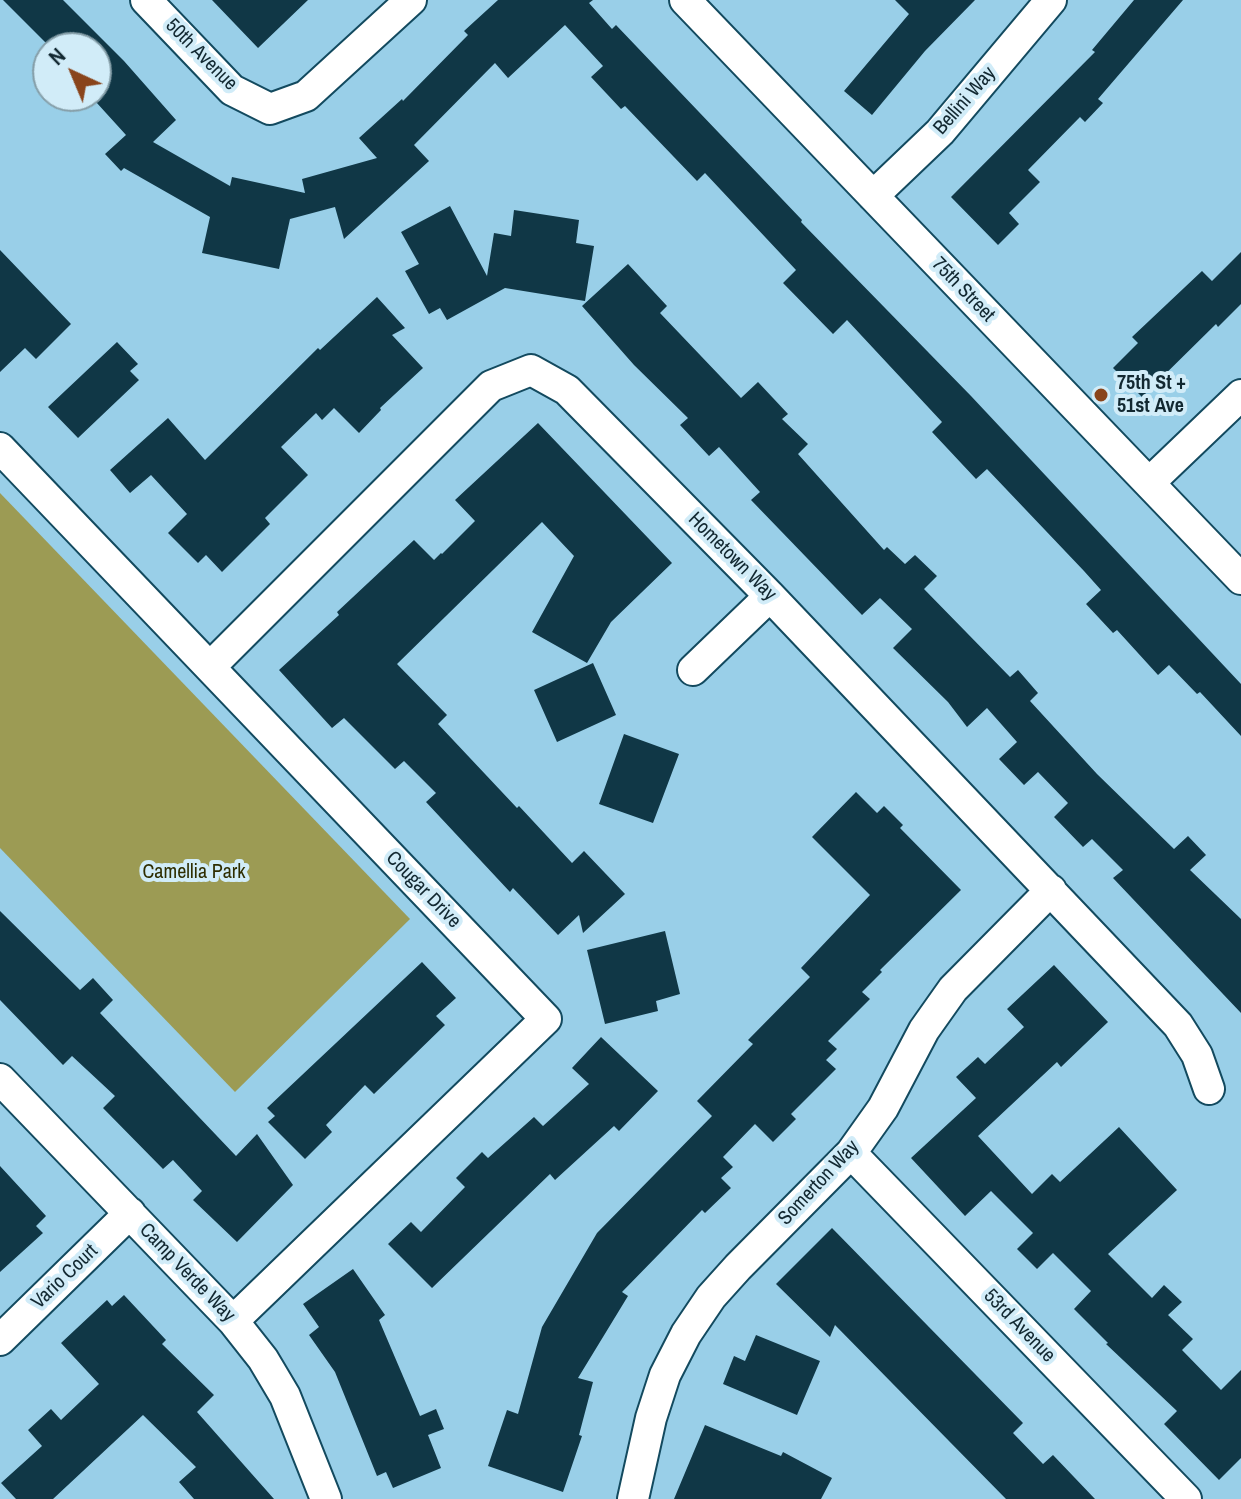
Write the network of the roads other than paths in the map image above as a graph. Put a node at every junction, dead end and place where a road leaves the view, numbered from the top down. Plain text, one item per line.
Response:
1 (146, 0) edge
2 (411, 0) edge
3 (685, 0) edge
4 (1051, 0) edge
5 (873, 196) junction
6 (1241, 395) edge
7 (0, 448) edge
8 (1149, 483) junction
9 (1241, 579) edge
10 (770, 596) junction
11 (210, 667) junction
12 (693, 670) dead end
13 (1051, 890) junction
14 (0, 1079) edge
15 (1209, 1089) dead end
16 (851, 1153) junction
17 (130, 1213) junction
18 (233, 1321) junction
19 (0, 1340) edge
20 (326, 1499) edge
21 (633, 1499) edge
22 (1186, 1499) edge

1 - 2 street, 50th Avenue
3 - 5 street, 75th Street
4 - 5 street, Bellini Way
5 - 8 street, 75th Street
6 - 8 street
7 - 11 street, Cougar Drive
8 - 9 street, 75th Street
10 - 11 street, Hometown Way
10 - 12 street
10 - 13 street, Hometown Way
11 - 18 street, Cougar Drive
13 - 15 street, Hometown Way
13 - 16 street, Somerton Way
14 - 17 street, Camp Verde Way
16 - 21 street, Somerton Way
16 - 22 street, 53rd Avenue
17 - 18 street, Camp Verde Way
17 - 19 street, Vario Court
18 - 20 street, Camp Verde Way

